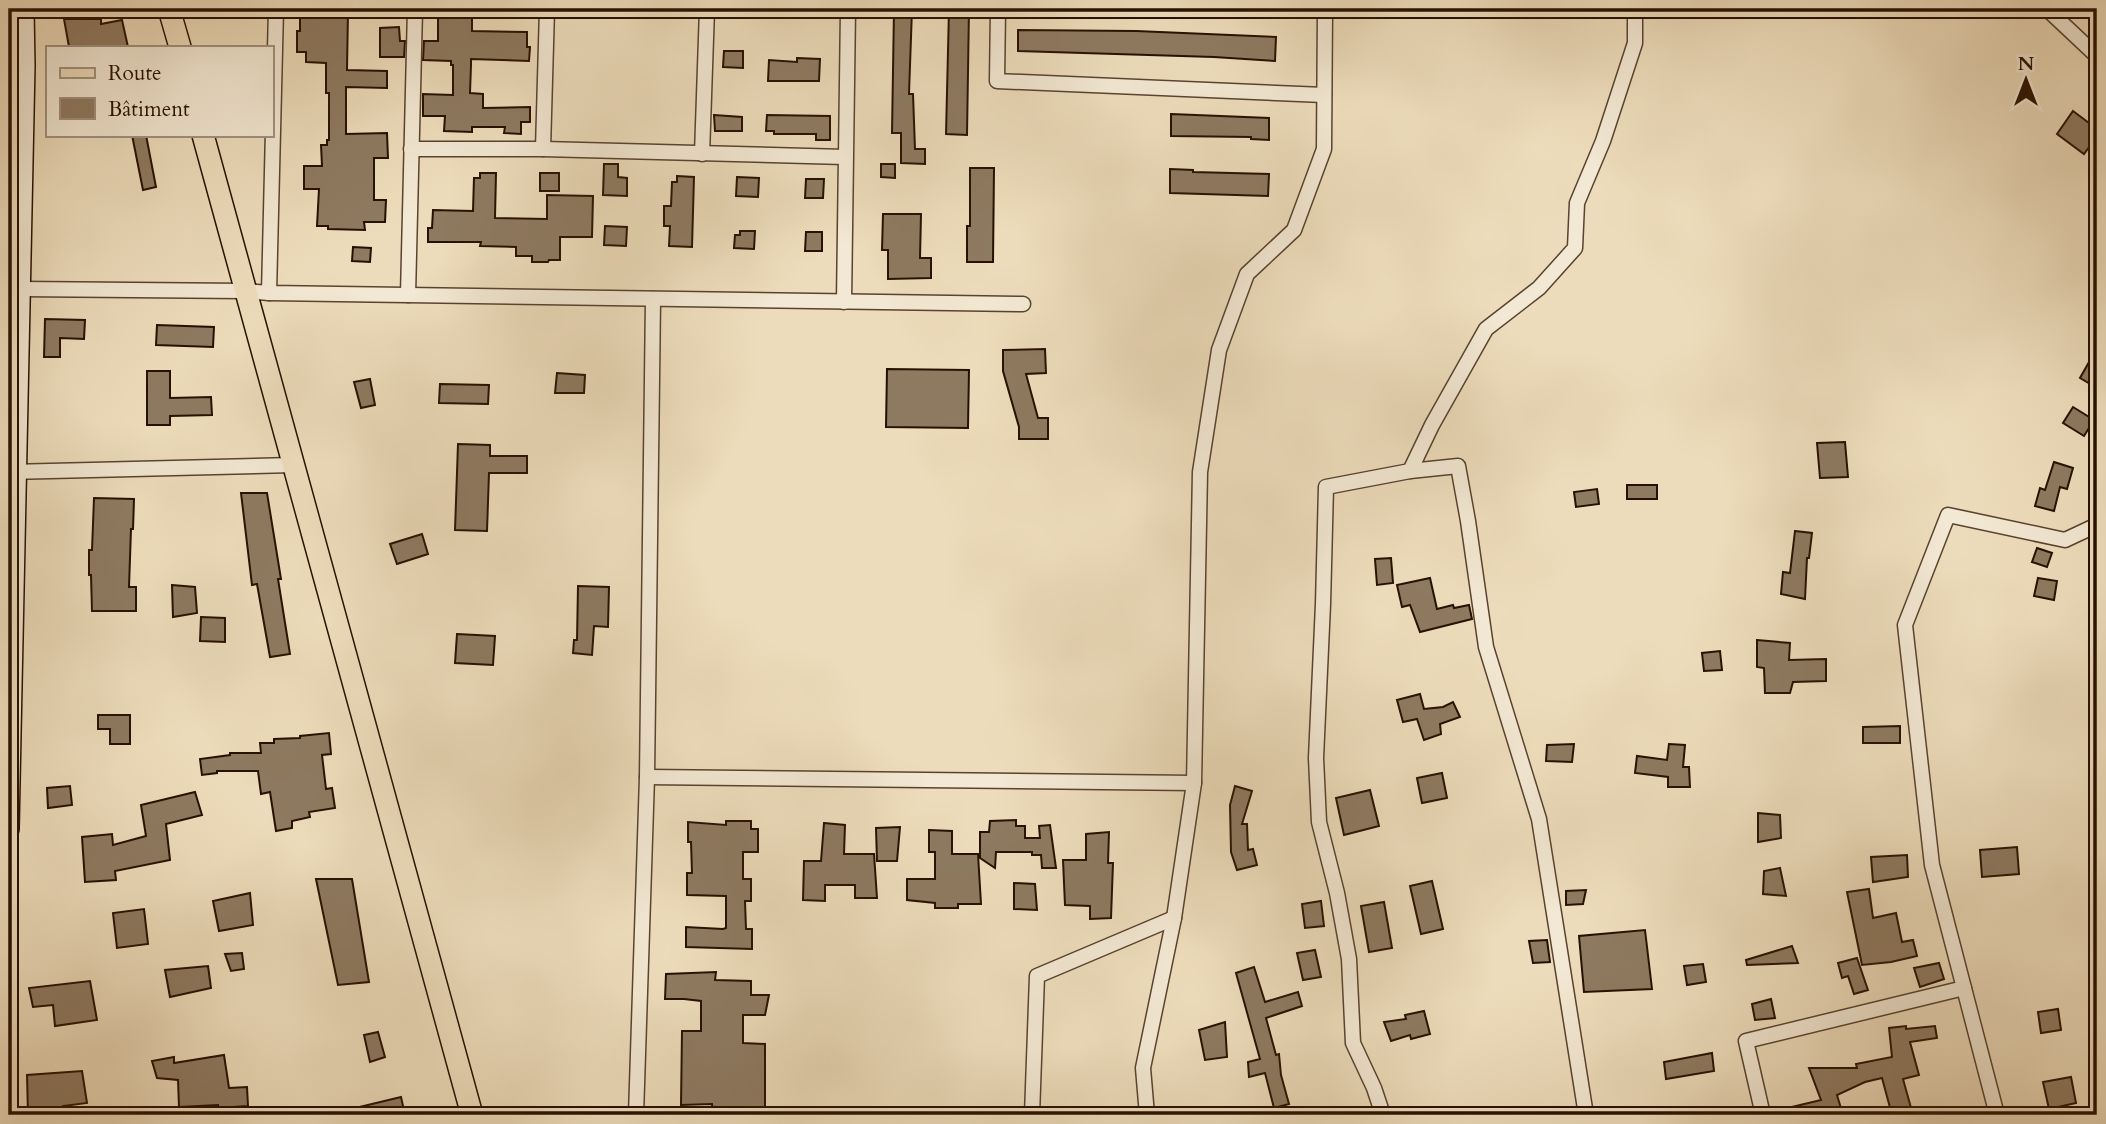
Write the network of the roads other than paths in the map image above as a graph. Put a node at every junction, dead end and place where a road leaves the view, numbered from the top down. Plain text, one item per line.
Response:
1 (24, 9) edge
2 (169, 9) edge
3 (276, 9) edge
4 (415, 9) edge
5 (547, 9) edge
6 (707, 9) edge
7 (848, 9) edge
8 (998, 9) edge
9 (1325, 9) edge
10 (1635, 9) edge
11 (2047, 9) edge
12 (180, 46) edge
13 (2097, 57) edge
14 (17, 72) edge
15 (1325, 95) junction
16 (203, 136) edge
17 (411, 149) junction
18 (543, 149) junction
19 (702, 154) junction
20 (845, 157) junction
21 (20, 289) junction
22 (245, 291) junction
23 (270, 293) junction
24 (408, 295) junction
25 (653, 299) junction
26 (844, 302) junction
27 (1023, 304) dead end
28 (293, 465) junction
29 (1410, 471) junction
30 (13, 472) edge
31 (2097, 525) edge
32 (647, 777) junction
33 (1194, 783) junction
34 (9, 829) edge
35 (1174, 918) junction
36 (1964, 988) junction
37 (472, 1115) edge
38 (636, 1115) edge
39 (1032, 1115) edge
40 (1147, 1115) edge
41 (1383, 1115) edge
42 (1586, 1115) edge
43 (1763, 1115) edge
44 (1997, 1115) edge

1 - 14 street
2 - 12 main road
3 - 23 street
4 - 17 street
5 - 18 street
6 - 19 street
7 - 20 street
8 - 15 street
9 - 15 street
10 - 29 street
11 - 13 street
14 - 21 street
15 - 33 street
16 - 22 main road
17 - 18 street
17 - 24 street
18 - 19 street
19 - 20 street
20 - 26 street
21 - 22 street
21 - 30 street
22 - 23 street
22 - 28 main road
23 - 24 street
24 - 25 street
25 - 26 street
25 - 32 street
26 - 27 street
28 - 30 street
28 - 37 main road
29 - 41 street
29 - 42 street
30 - 34 street
31 - 36 street
32 - 33 street
32 - 38 street
33 - 35 street
35 - 39 street
35 - 40 street
36 - 43 street
36 - 44 street

